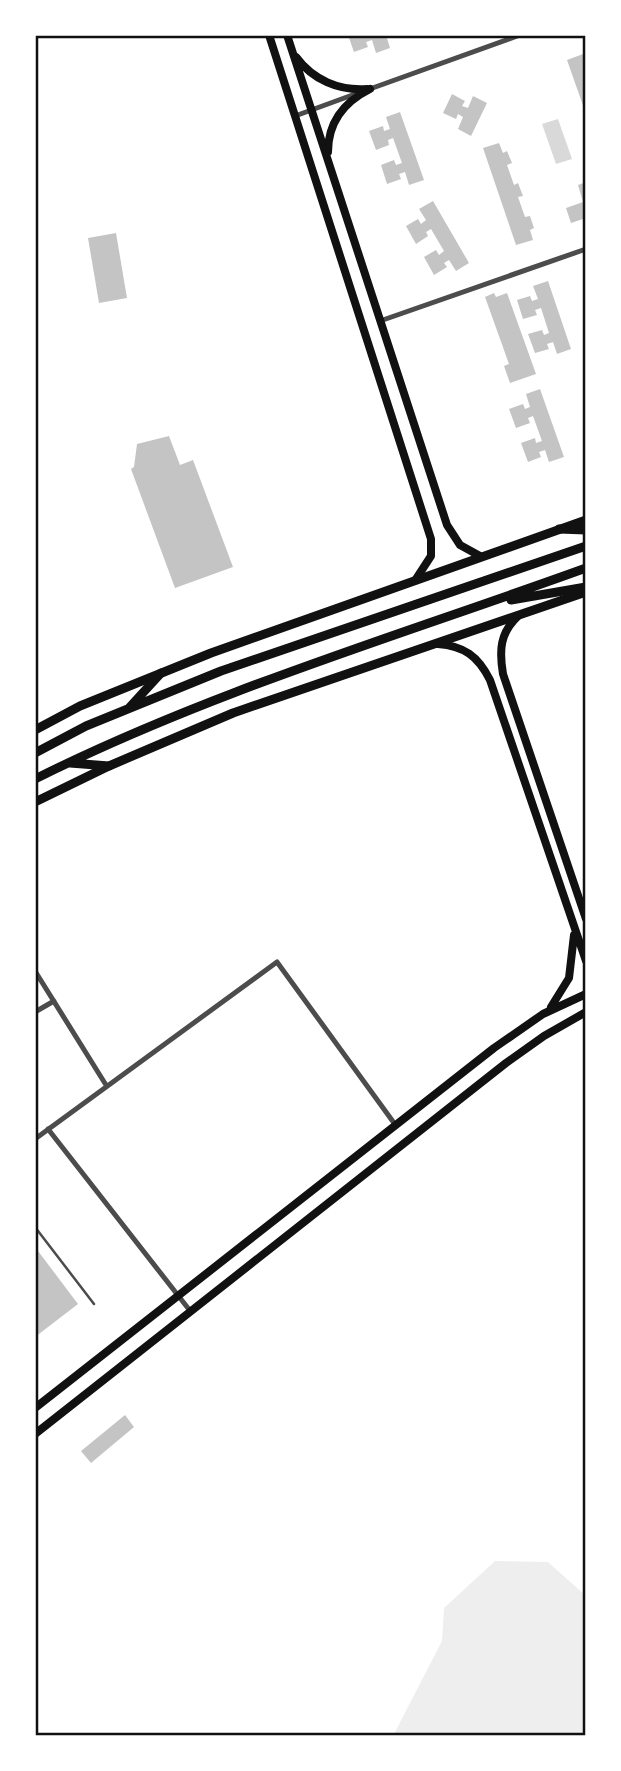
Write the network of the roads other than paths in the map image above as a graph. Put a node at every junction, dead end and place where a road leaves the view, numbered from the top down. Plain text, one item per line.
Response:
1 (270, 35) edge
2 (287, 35) edge
3 (520, 35) edge
4 (292, 52) junction
5 (370, 89) junction
6 (311, 111) junction
7 (295, 116) junction
8 (330, 169) junction
9 (586, 249) edge
10 (380, 321) junction
11 (429, 468) junction
12 (411, 474) junction
13 (586, 520) edge
14 (559, 529) junction
15 (586, 530) edge
16 (586, 546) edge
17 (480, 556) junction
18 (586, 568) edge
19 (408, 585) junction
20 (586, 589) edge
21 (485, 605) junction
22 (519, 615) junction
23 (438, 644) junction
24 (161, 673) junction
25 (128, 709) junction
26 (35, 730) edge
27 (35, 753) edge
28 (68, 763) junction
29 (109, 766) junction
30 (35, 779) edge
31 (35, 802) edge
32 (586, 918) edge
33 (573, 922) junction
34 (586, 961) edge
35 (35, 971) edge
36 (586, 994) edge
37 (54, 1001) junction
38 (35, 1012) edge
39 (586, 1012) edge
40 (543, 1014) junction
41 (106, 1085) junction
42 (394, 1124) junction
43 (48, 1129) junction
44 (35, 1139) edge
45 (35, 1227) edge
46 (179, 1296) junction
47 (94, 1304) dead end
48 (191, 1312) junction
49 (35, 1408) edge
50 (35, 1434) edge

1 - 7 main road
2 - 4 main road
3 - 5 street
4 - 5 main road
4 - 6 main road
5 - 6 street
5 - 8 main road
6 - 7 street
6 - 8 main road
7 - 12 main road
8 - 10 main road
9 - 10 street
10 - 11 main road
11 - 12 main road
11 - 17 main road
12 - 19 main road
13 - 14 main road
14 - 15 main road
14 - 17 main road
16 - 25 main road
17 - 19 main road
18 - 21 main road
19 - 24 main road
20 - 21 main road
20 - 22 main road
21 - 28 main road
22 - 23 main road
22 - 32 main road
23 - 29 main road
23 - 33 main road
24 - 25 main road
24 - 26 main road
25 - 27 main road
28 - 29 main road
28 - 30 main road
29 - 31 main road
33 - 34 main road
33 - 40 main road
35 - 37 street
36 - 40 main road
37 - 38 street
37 - 41 street
39 - 48 main road
40 - 42 main road
41 - 42 street
41 - 43 street
42 - 46 main road
43 - 44 street
43 - 46 street
45 - 47 lane
46 - 48 street
46 - 49 main road
48 - 50 main road

